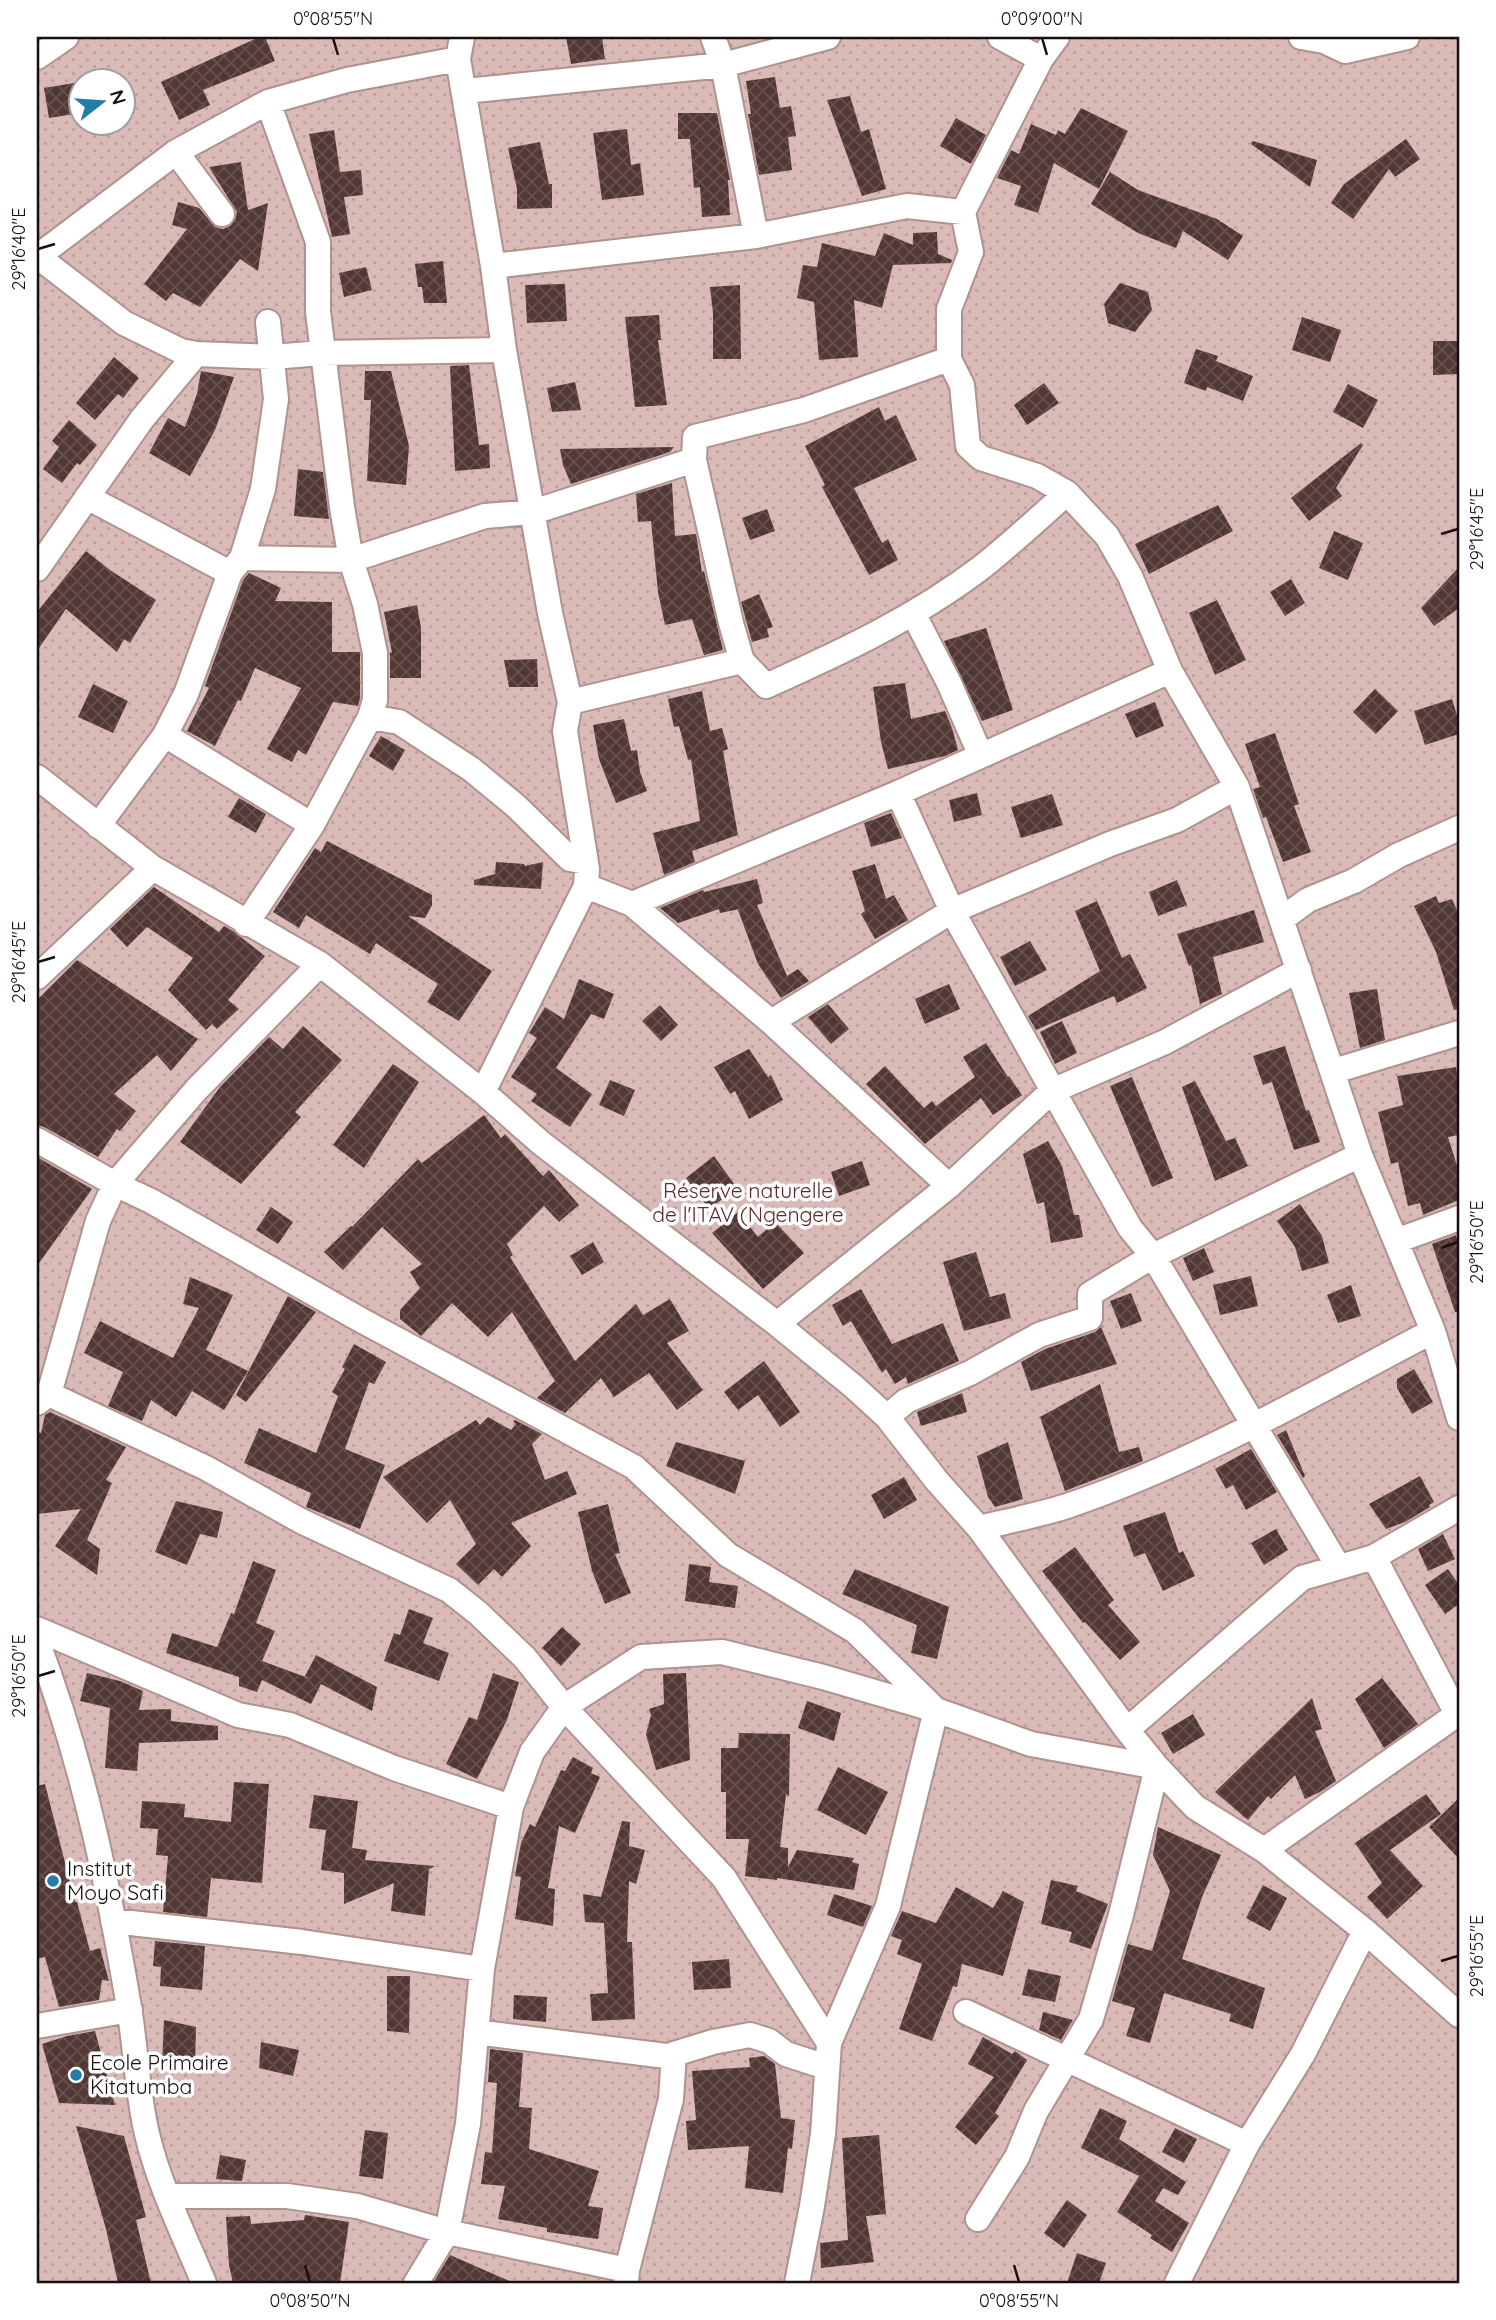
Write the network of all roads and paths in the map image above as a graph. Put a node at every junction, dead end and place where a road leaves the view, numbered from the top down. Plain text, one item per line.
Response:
1 (713, 37) edge
2 (828, 37) edge
3 (1000, 37) edge
4 (1057, 37) edge
5 (1407, 37) edge
6 (1316, 38) edge
7 (460, 48) edge
8 (1041, 59) junction
9 (723, 65) junction
10 (465, 91) junction
11 (268, 102) junction
12 (176, 152) junction
13 (964, 212) junction
14 (222, 214) dead end
15 (756, 236) junction
16 (37, 256) edge
17 (493, 266) junction
18 (268, 321) dead end
19 (504, 349) junction
20 (323, 353) junction
21 (196, 354) junction
22 (272, 357) junction
23 (949, 359) junction
24 (694, 460) junction
25 (1067, 493) junction
26 (87, 497) junction
27 (533, 513) junction
28 (351, 560) junction
29 (236, 565) junction
30 (37, 569) edge
31 (912, 613) junction
32 (742, 661) junction
33 (1170, 671) junction
34 (570, 702) junction
35 (370, 717) junction
36 (165, 735) junction
37 (981, 756) junction
38 (37, 777) edge
39 (1237, 786) junction
40 (898, 793) junction
41 (312, 825) junction
42 (99, 826) junction
43 (1459, 828) edge
44 (153, 868) junction
45 (586, 874) junction
46 (632, 904) junction
47 (952, 911) junction
48 (1282, 919) junction
49 (246, 924) junction
50 (320, 964) junction
51 (1299, 971) junction
52 (37, 977) edge
53 (771, 1022) junction
54 (1459, 1033) edge
55 (1334, 1071) junction
56 (1052, 1091) junction
57 (483, 1092) junction
58 (37, 1140) edge
59 (1360, 1155) junction
60 (115, 1184) junction
61 (949, 1186) junction
62 (1459, 1218) edge
63 (1396, 1241) junction
64 (1153, 1256) junction
65 (777, 1324) junction
66 (1433, 1331) junction
67 (43, 1399) edge
68 (887, 1417) junction
69 (1459, 1418) edge
70 (1253, 1425) junction
71 (1459, 1508) edge
72 (979, 1528) junction
73 (1374, 1557) junction
74 (1338, 1566) junction
75 (37, 1629) edge
76 (37, 1641) edge
77 (565, 1707) junction
78 (936, 1710) junction
79 (1458, 1713) edge
80 (1127, 1730) junction
81 (1157, 1767) junction
82 (511, 1807) junction
83 (1264, 1850) junction
84 (113, 1921) junction
85 (1365, 1931) junction
86 (482, 1969) junction
87 (130, 2010) junction
88 (966, 2012) dead end
89 (1459, 2015) edge
90 (37, 2026) edge
91 (477, 2032) junction
92 (827, 2055) junction
93 (674, 2057) junction
94 (1068, 2058) junction
95 (1247, 2144) junction
96 (168, 2196) junction
97 (978, 2219) dead end
98 (447, 2232) junction
99 (626, 2277) edge
100 (204, 2283) edge
101 (416, 2283) edge
102 (797, 2283) edge
103 (1177, 2283) edge

1 - 9 street
2 - 9 street
3 - 8 street
4 - 8 street
5 - 6 street
7 - 10 street
7 - 11 street
8 - 13 street
9 - 10 street
9 - 15 street
10 - 17 street
11 - 12 street
11 - 20 street
12 - 14 street
12 - 16 street
13 - 15 street
13 - 23 street
15 - 17 street
16 - 21 street
17 - 19 street
18 - 22 street
19 - 20 street
19 - 27 street
20 - 22 street
20 - 28 street
21 - 22 street
21 - 26 street
22 - 29 street
23 - 24 street
23 - 25 street
24 - 27 street
24 - 32 street
25 - 31 street
25 - 33 street
26 - 29 street
26 - 30 street
27 - 28 street
27 - 34 street
28 - 29 street
28 - 35 street
29 - 36 street
31 - 32 street
31 - 37 street
32 - 34 street
33 - 37 street
33 - 39 street
34 - 45 street
35 - 41 street
35 - 45 street
36 - 41 street
36 - 42 street
37 - 40 street
38 - 42 street
39 - 47 street
39 - 48 street
40 - 46 street
40 - 47 street
41 - 49 street
42 - 44 street
43 - 48 street
44 - 49 street
44 - 52 street
45 - 46 street
45 - 57 street
46 - 53 street
47 - 53 street
47 - 56 street
48 - 51 street
49 - 50 street
50 - 57 street
50 - 60 street
51 - 55 street
51 - 56 street
53 - 61 street
54 - 55 street
55 - 59 street
56 - 61 street
56 - 64 street
57 - 65 street
58 - 60 street
59 - 63 street
59 - 64 street
60 - 67 street
60 - 78 street
61 - 65 street
62 - 63 street
63 - 66 street
64 - 68 street
64 - 70 street
65 - 68 street
66 - 69 street
66 - 70 street
67 - 77 street
68 - 72 street
70 - 72 street
70 - 74 street
71 - 73 street
72 - 80 street
73 - 74 street
73 - 79 street
74 - 80 street
75 - 82 street
76 - 84 street
77 - 78 street
77 - 82 street
77 - 92 street
78 - 81 street
78 - 92 street
79 - 83 street
80 - 81 street
81 - 83 street
81 - 94 street
82 - 86 street
83 - 85 street
84 - 86 street
84 - 87 street
85 - 89 street
85 - 95 street
86 - 91 street
87 - 90 street
87 - 96 street
88 - 94 street
91 - 93 street
91 - 98 street
92 - 93 street
92 - 102 street
93 - 99 street
94 - 95 street
94 - 97 street
95 - 103 street
96 - 98 street
96 - 100 street
98 - 99 street
98 - 101 street

